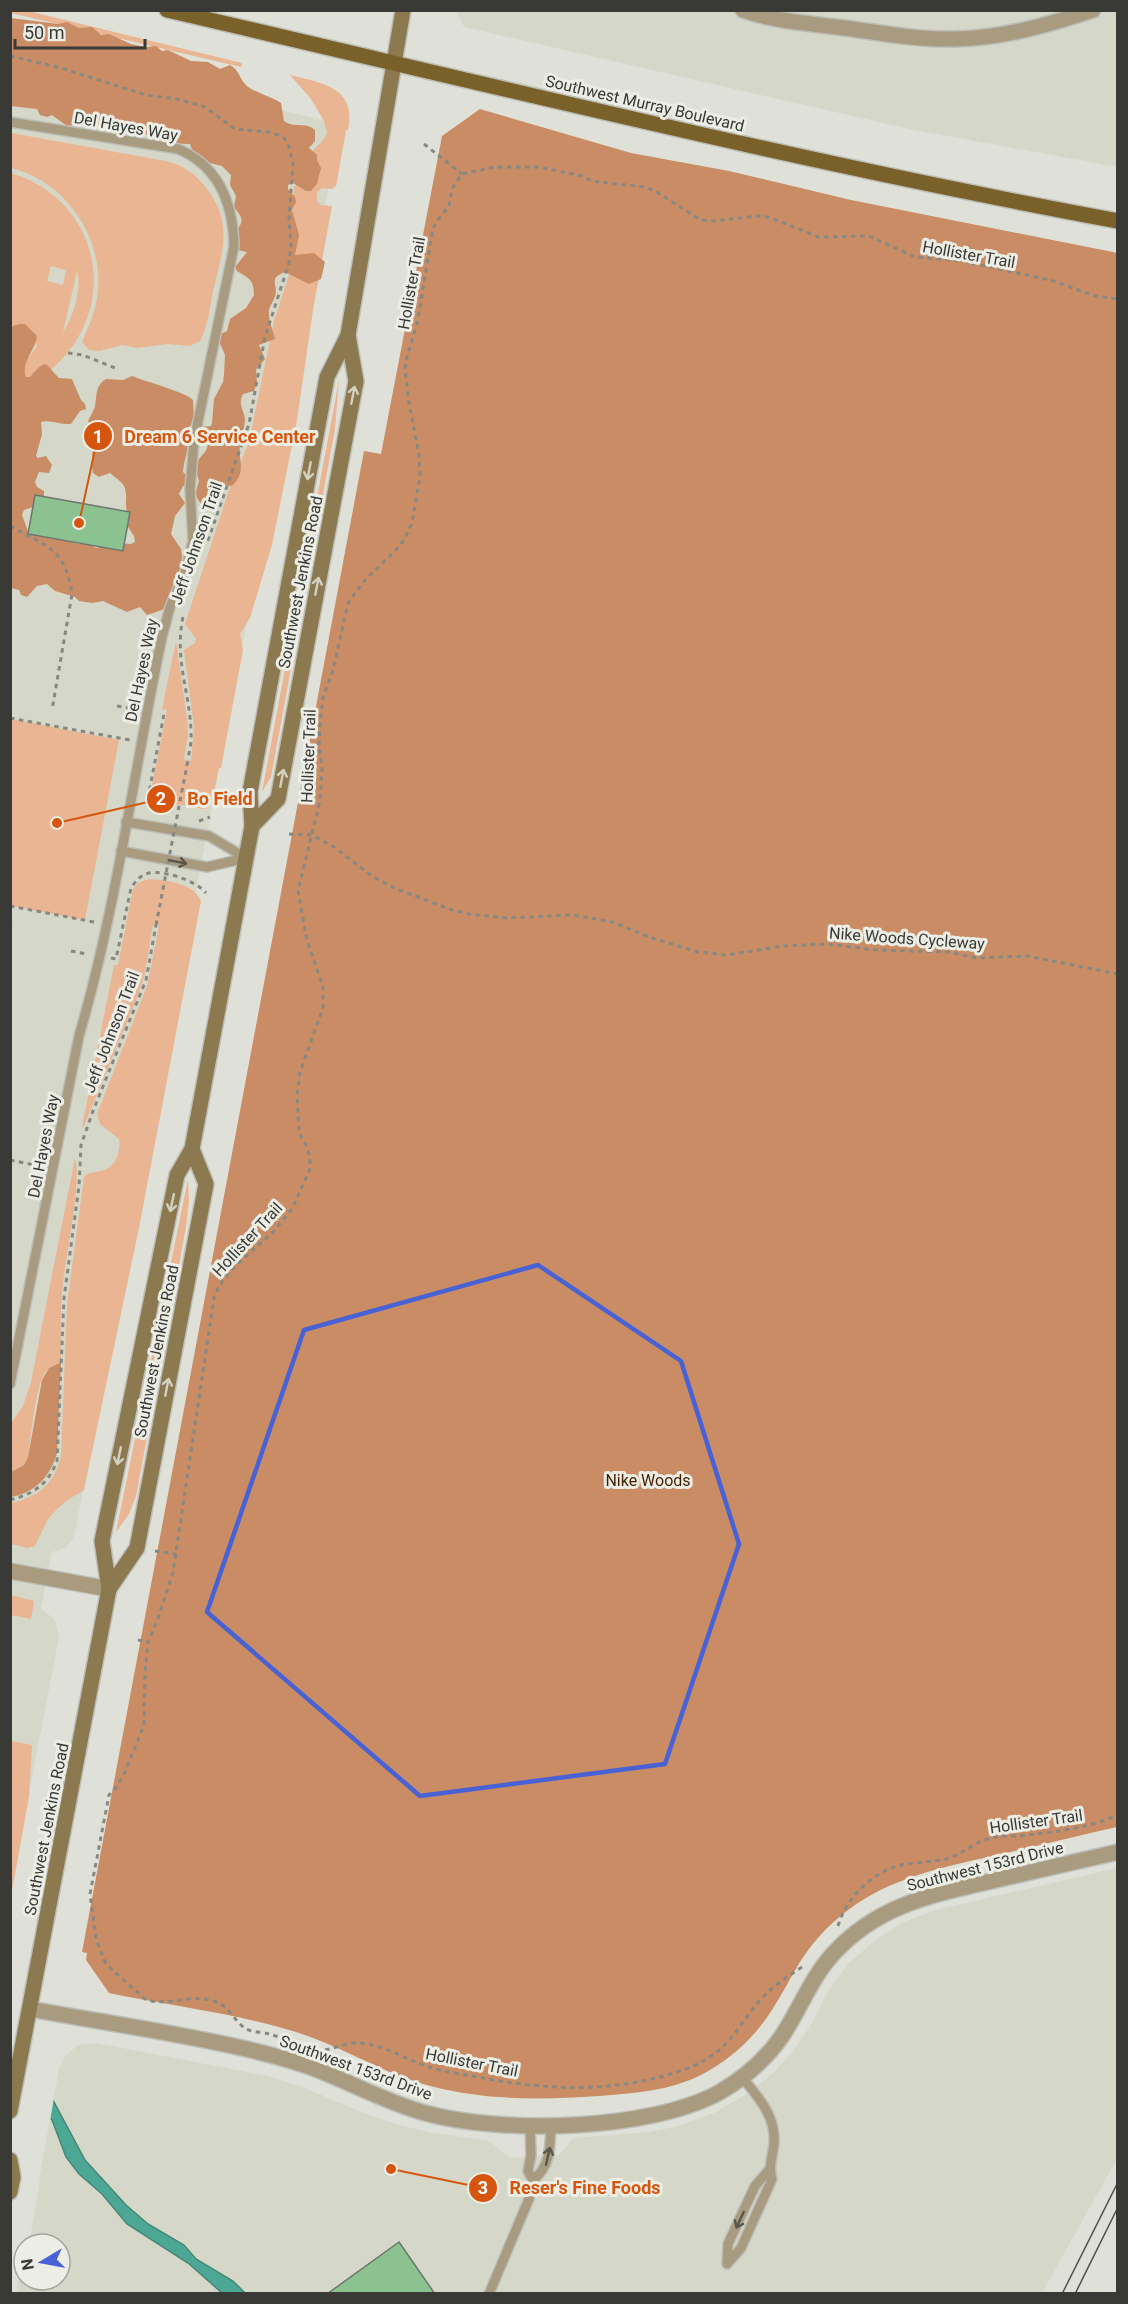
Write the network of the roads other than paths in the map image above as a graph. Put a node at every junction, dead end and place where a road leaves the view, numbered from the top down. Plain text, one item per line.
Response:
1 (167, 10) edge
2 (403, 10) edge
3 (743, 10) edge
4 (1093, 10) edge
5 (393, 63) junction
6 (10, 122) edge
7 (1118, 220) edge
8 (348, 335) junction
9 (126, 822) junction
10 (252, 826) junction
11 (121, 851) junction
12 (246, 858) junction
13 (192, 1149) junction
14 (10, 1384) edge
15 (10, 1571) edge
16 (109, 1589) junction
17 (1118, 1852) edge
18 (30, 2009) junction
19 (742, 2077) junction
20 (10, 2111) edge
21 (551, 2125) junction
22 (530, 2126) junction
23 (10, 2160) edge
24 (769, 2170) junction
25 (533, 2180) junction
26 (10, 2192) edge
27 (489, 2294) edge

1 - 5 main road, Southwest Murray Boulevard
2 - 5 main road, Southwest Jenkins Road
3 - 4 street
5 - 7 main road, Southwest Murray Boulevard
5 - 8 main road, Southwest Jenkins Road
6 - 9 lane, Del Hayes Way
8 -> 10 main road, Southwest Jenkins Road
10 -> 8 main road, Southwest Jenkins Road
9 - 11 lane, Del Hayes Way
9 - 12 lane
10 - 12 main road, Southwest Jenkins Road
11 -> 12 lane
11 - 14 lane, Del Hayes Way
12 - 13 main road, Southwest Jenkins Road
13 -> 16 main road, Southwest Jenkins Road
16 -> 13 main road, Southwest Jenkins Road
15 - 16 street
16 - 18 main road, Southwest Jenkins Road
17 - 19 street, Southwest 153rd Drive
18 - 20 main road, Southwest Jenkins Road
18 - 22 street, Southwest 153rd Drive
19 - 21 street, Southwest 153rd Drive
19 - 24 lane
21 - 22 street, Southwest 153rd Drive
25 -> 21 lane
22 - 25 lane
23 - 26 main road
24 -> 24 lane
25 - 27 lane

